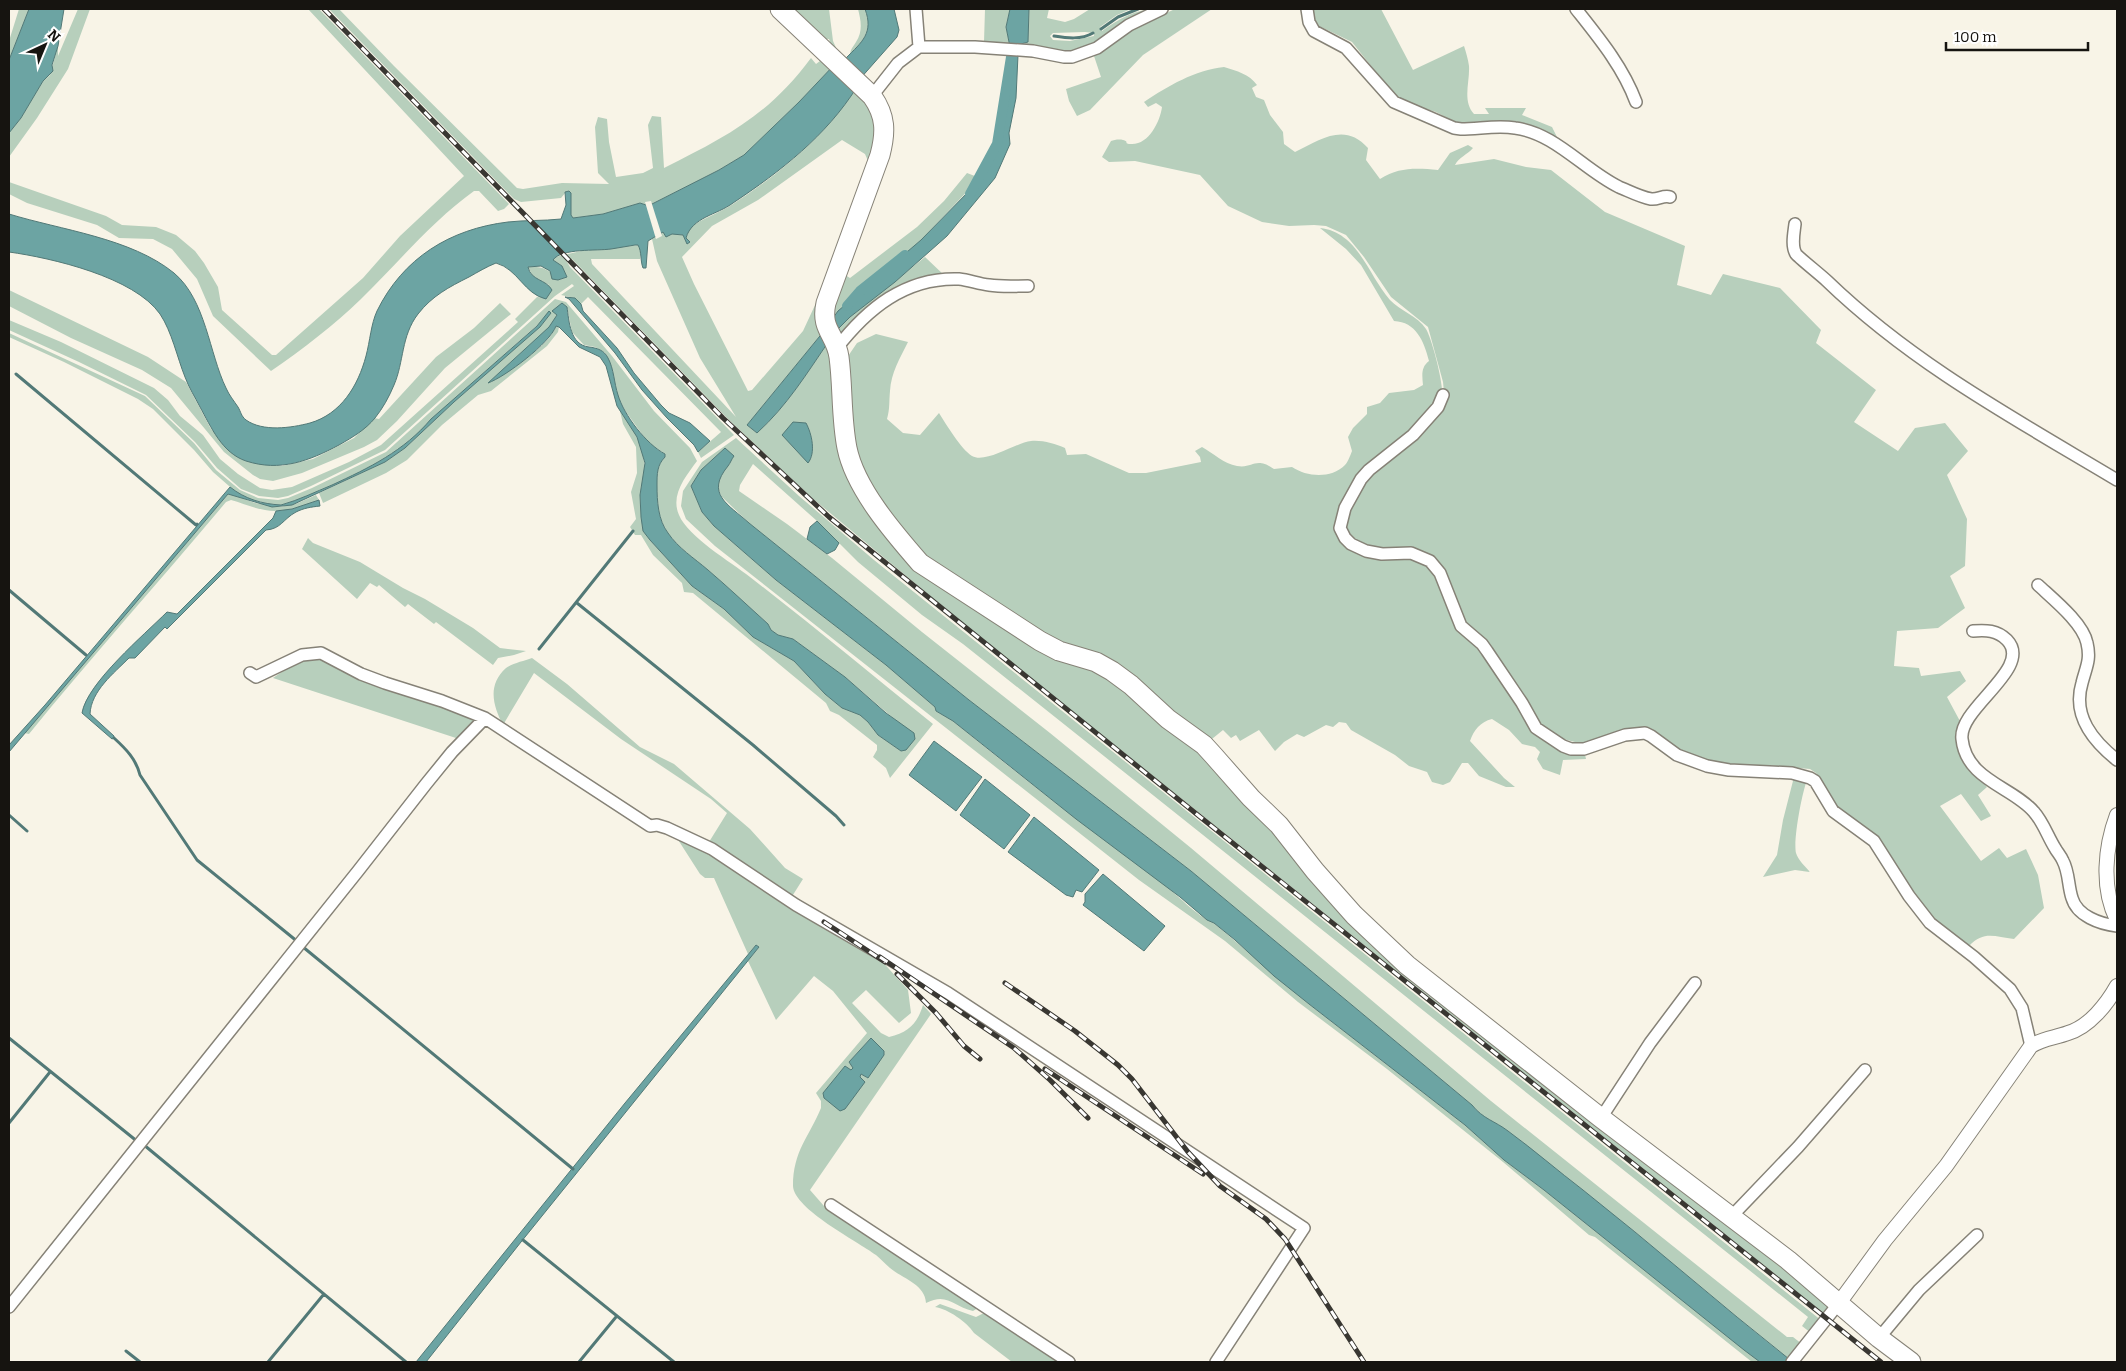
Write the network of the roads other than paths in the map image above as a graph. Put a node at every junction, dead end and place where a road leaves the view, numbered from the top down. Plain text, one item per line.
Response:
1 (780, 9) edge
2 (916, 9) edge
3 (1162, 9) edge
4 (1307, 9) edge
5 (1576, 9) edge
6 (919, 47) junction
7 (866, 91) junction
8 (1636, 102) dead end
9 (1670, 197) dead end
10 (1795, 224) dead end
11 (1028, 286) dead end
12 (831, 337) junction
13 (1443, 395) dead end
14 (2117, 480) edge
15 (2038, 585) dead end
16 (1973, 631) dead end
17 (250, 673) dead end
18 (485, 718) junction
19 (2117, 760) edge
20 (2117, 815) edge
21 (2117, 920) edge
22 (2117, 926) edge
23 (1695, 984) dead end
24 (2117, 986) edge
25 (2031, 1046) junction
26 (1865, 1070) dead end
27 (1601, 1118) junction
28 (831, 1205) dead end
29 (1730, 1218) junction
30 (1977, 1235) dead end
31 (1838, 1303) junction
32 (9, 1306) edge
33 (1879, 1338) junction
34 (1795, 1359) edge
35 (1069, 1362) edge
36 (1216, 1362) edge
37 (1912, 1362) edge

1 - 7 main road
2 - 6 street
3 - 6 street
4 - 9 street
5 - 8 street
6 - 7 street
7 - 12 main road
10 - 14 street
11 - 12 street
12 - 27 main road
13 - 25 street
15 - 19 street
16 - 22 street
17 - 18 street
18 - 32 street
18 - 36 street
20 - 21 street
23 - 27 street
24 - 25 street
25 - 31 street
26 - 29 street
27 - 29 main road
28 - 35 street
29 - 31 main road
30 - 33 street
31 - 33 main road
31 - 34 street
33 - 37 main road

